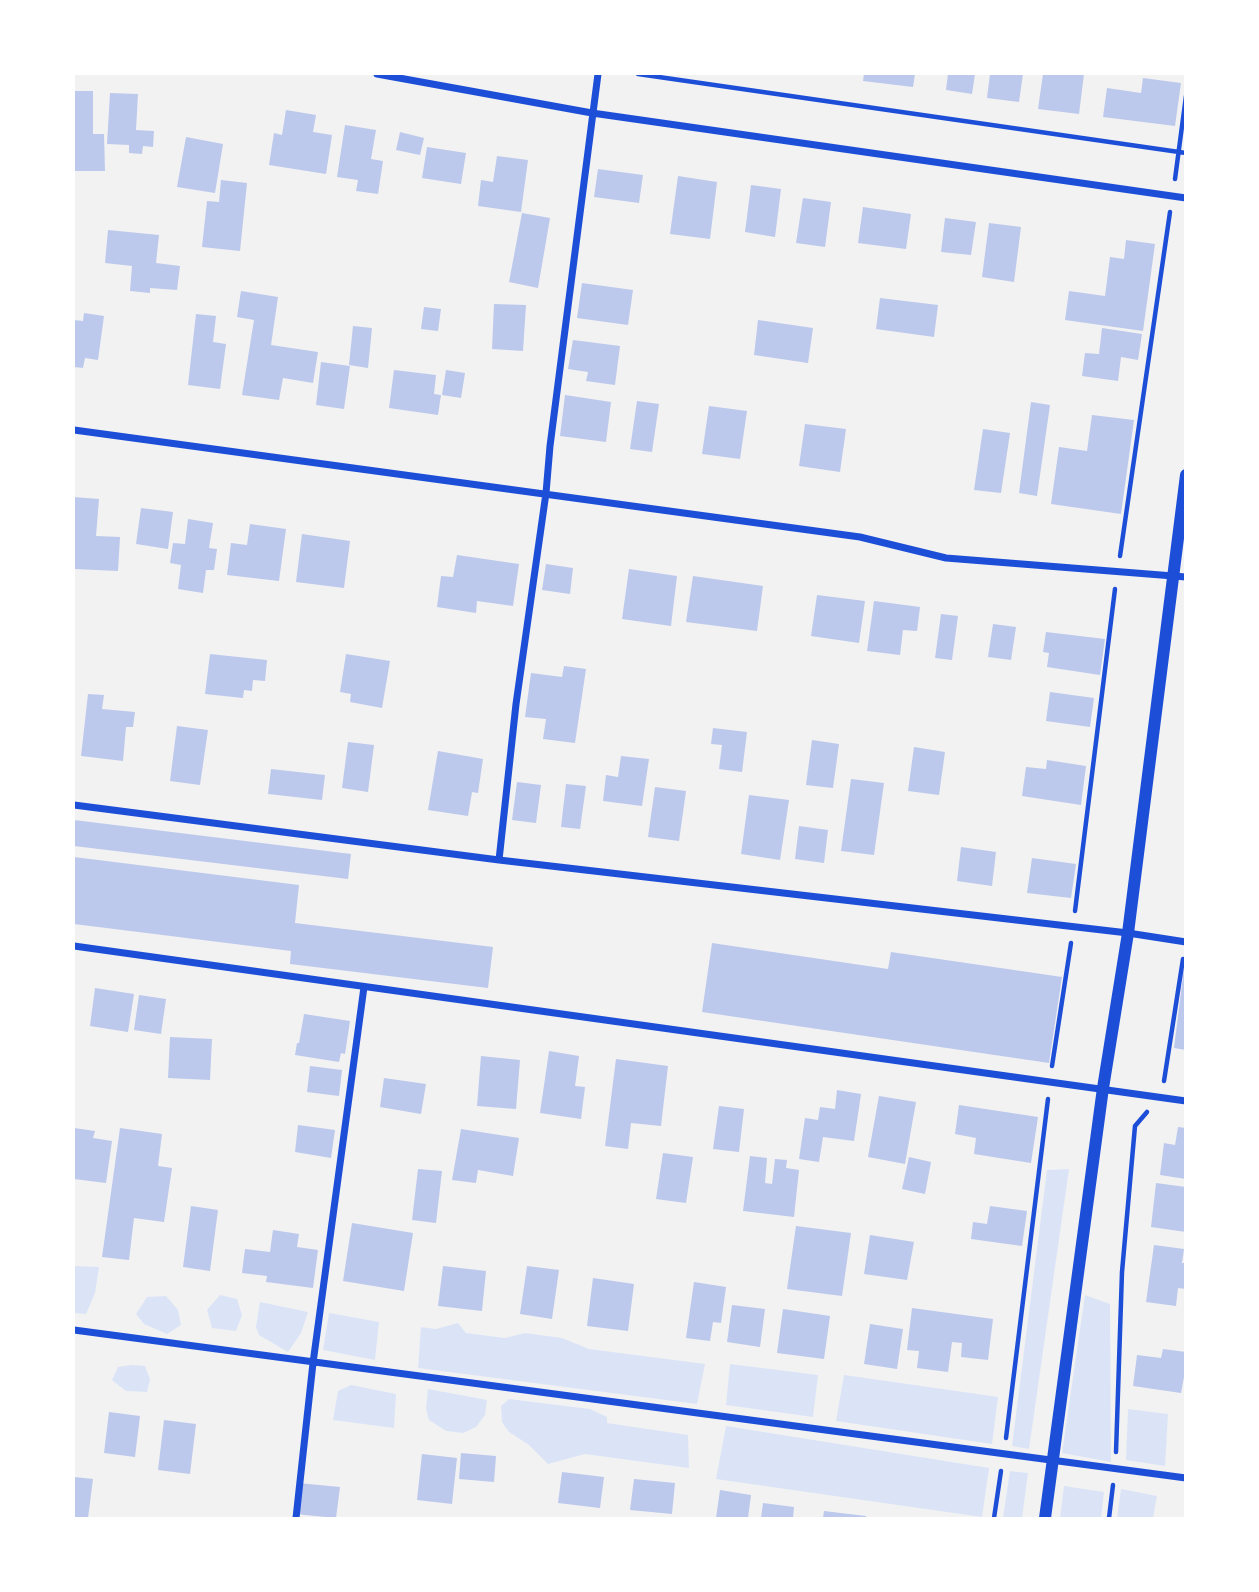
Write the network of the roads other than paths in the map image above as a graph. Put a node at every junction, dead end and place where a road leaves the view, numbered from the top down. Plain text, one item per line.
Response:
1 (377, 74) edge
2 (598, 74) edge
3 (592, 113) junction
4 (1185, 198) edge
5 (74, 430) edge
6 (1185, 475) edge
7 (546, 493) junction
8 (1172, 575) junction
9 (1185, 577) edge
10 (74, 805) edge
11 (499, 859) junction
12 (1128, 933) junction
13 (1185, 942) edge
14 (74, 946) edge
15 (364, 987) junction
16 (1103, 1088) junction
17 (1185, 1101) edge
18 (74, 1330) edge
19 (313, 1363) junction
20 (1052, 1459) junction
21 (1185, 1478) edge
22 (296, 1518) edge
23 (1045, 1518) edge

1 - 3 street
2 - 3 street
3 - 4 street
3 - 7 street
5 - 7 street
6 - 8 street
7 - 8 street
7 - 11 street
8 - 9 street
8 - 12 street
10 - 11 street
11 - 12 street
12 - 13 street
12 - 16 street
14 - 15 street
15 - 16 street
15 - 19 street
16 - 17 street
16 - 20 street
18 - 19 street
19 - 20 street
19 - 22 street
20 - 21 street
20 - 23 street

